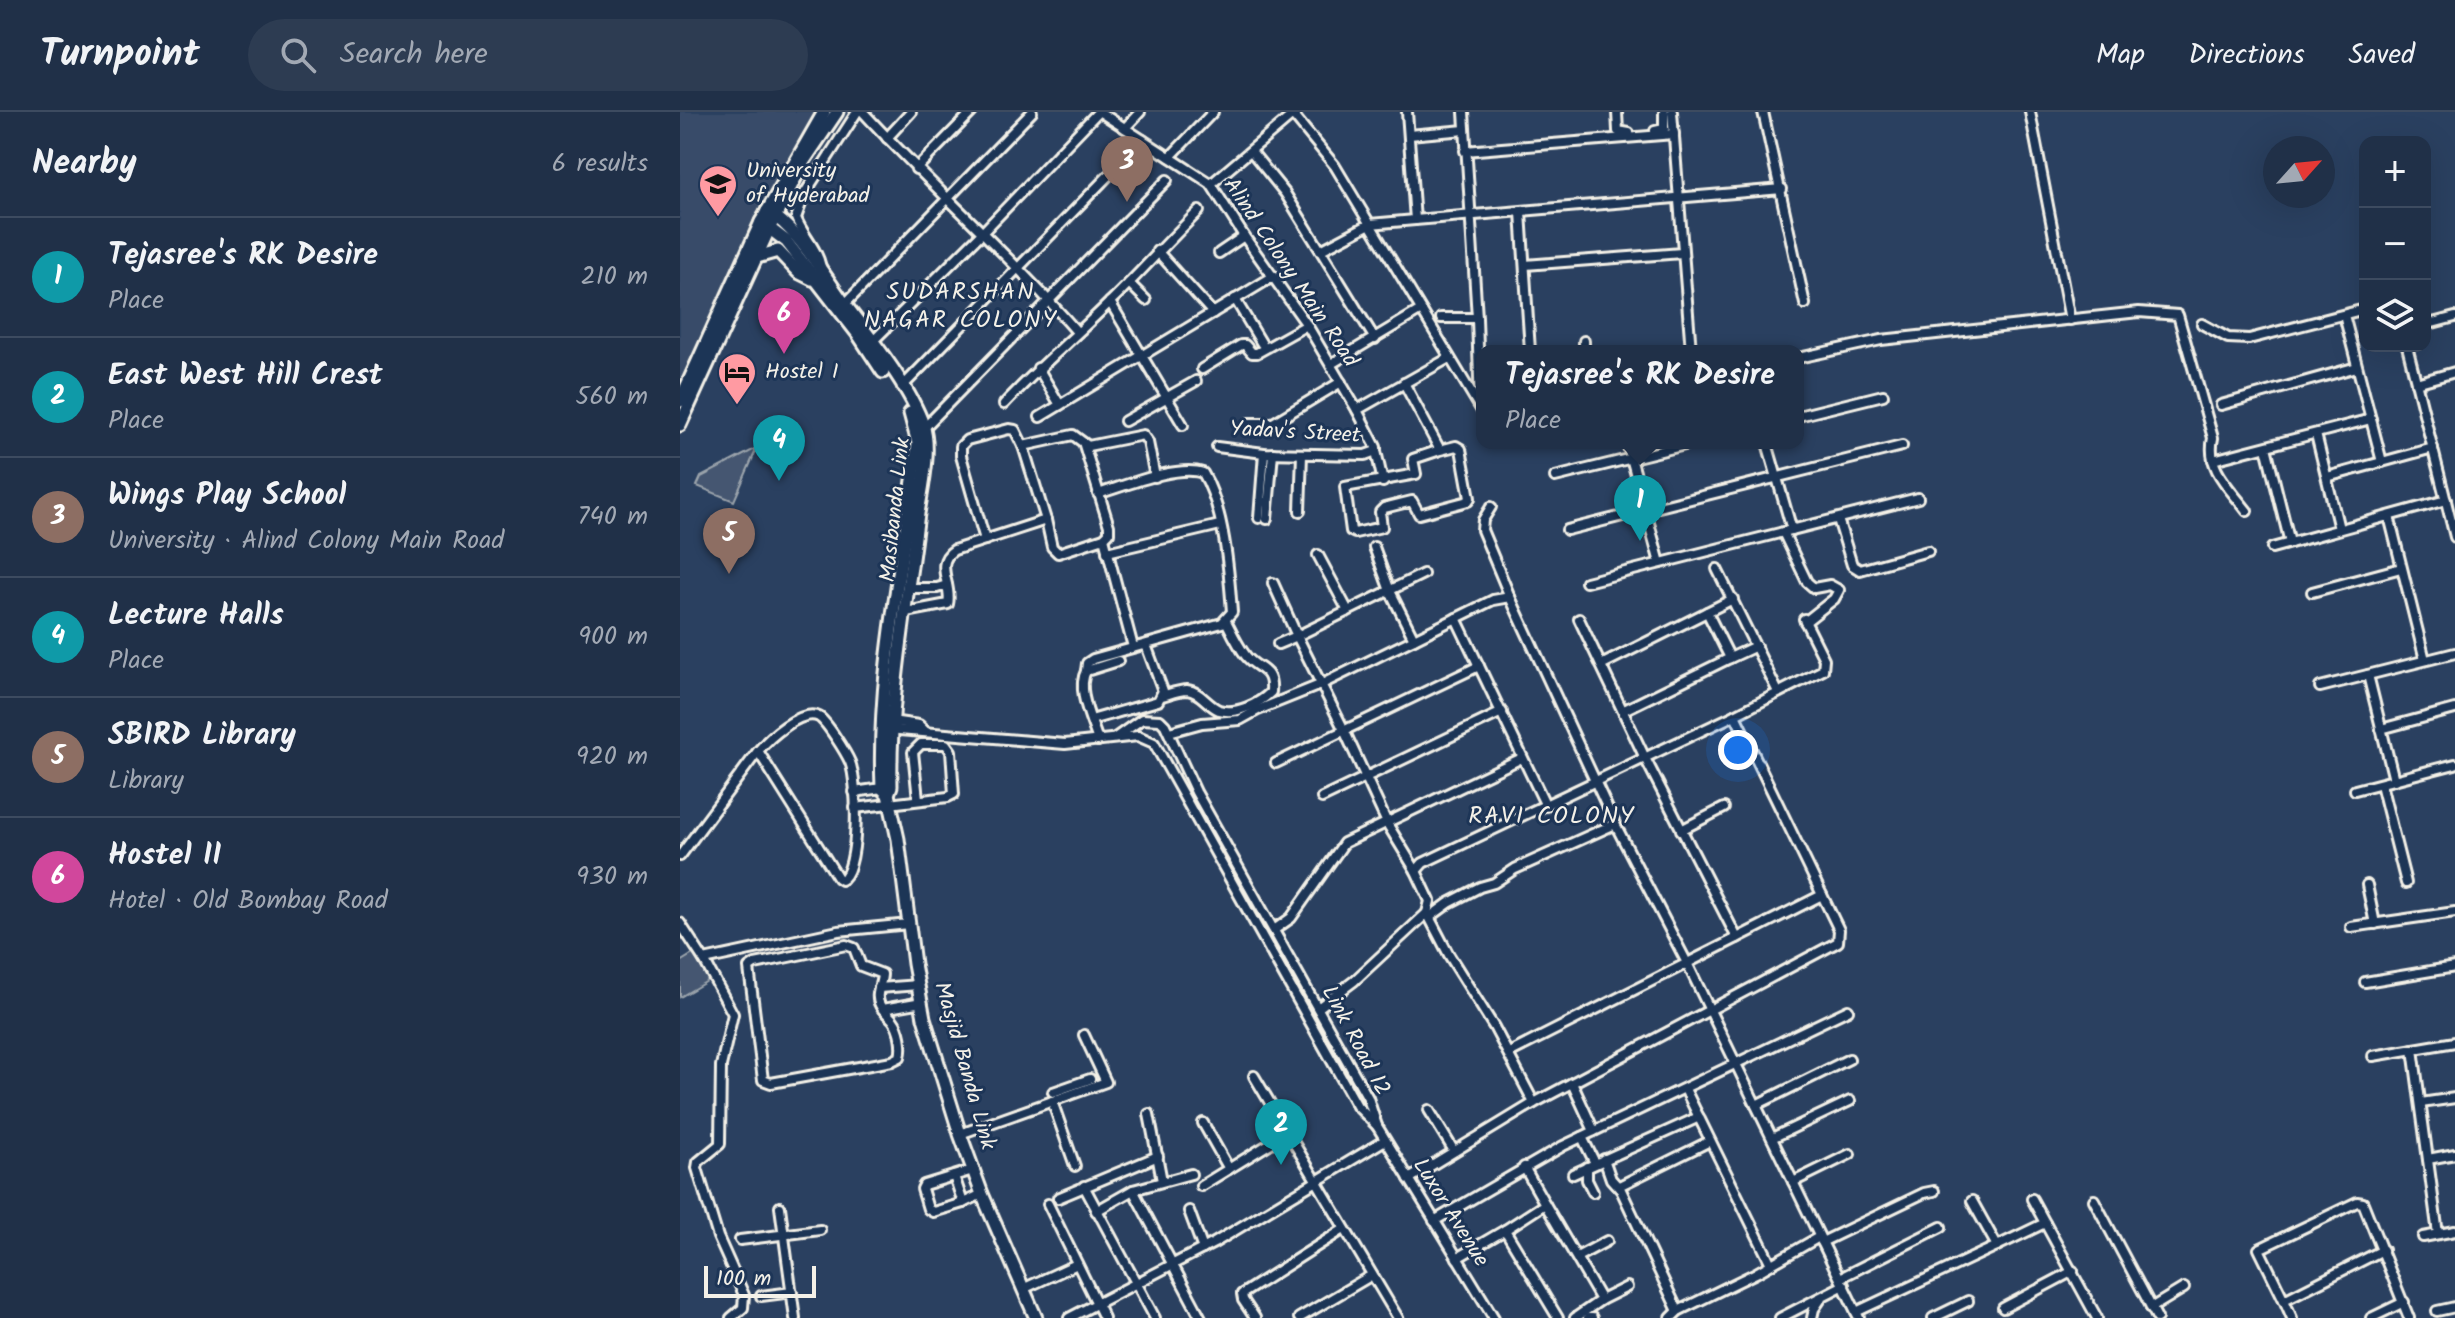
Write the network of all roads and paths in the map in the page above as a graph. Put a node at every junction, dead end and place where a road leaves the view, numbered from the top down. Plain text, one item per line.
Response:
1 (824, 112) edge
2 (837, 112) edge
3 (860, 112) edge
4 (911, 112) edge
5 (972, 112) edge
6 (1032, 112) edge
7 (1099, 112) edge
8 (1140, 112) edge
9 (1213, 112) edge
10 (1407, 112) edge
11 (1464, 112) edge
12 (1617, 112) edge
13 (1763, 112) edge
14 (2030, 112) edge
15 (1295, 114) edge
16 (1668, 115) edge
17 (1125, 128) junction
18 (1465, 130) junction
19 (1674, 134) junction
20 (1409, 135) junction
21 (887, 138) junction
22 (1143, 140) junction
23 (1251, 151) junction
24 (1465, 151) junction
25 (1170, 157) junction
26 (916, 169) junction
27 (1167, 180) dead end
28 (1211, 184) junction
29 (1782, 189) junction
30 (1677, 199) junction
31 (947, 200) junction
32 (1199, 211) dead end
33 (1521, 212) junction
34 (1469, 216) junction
35 (768, 219) junction
36 (1415, 220) junction
37 (1370, 224) junction
38 (981, 234) junction
39 (1244, 236) junction
40 (1321, 250) junction
41 (1157, 251) junction
42 (1219, 253) dead end
43 (1682, 253) junction
44 (757, 257) junction
45 (1525, 265) junction
46 (1018, 270) junction
47 (1274, 276) junction
48 (820, 277) junction
49 (1129, 283) junction
50 (1235, 299) junction
51 (1049, 300) junction
52 (1146, 300) dead end
53 (1110, 302) junction
54 (845, 304) junction
55 (1805, 304) dead end
56 (1421, 310) junction
57 (2359, 311) edge
58 (1213, 313) junction
59 (2344, 315) junction
60 (2455, 317) edge
61 (1441, 318) dead end
62 (1477, 318) junction
63 (2070, 320) junction
64 (2431, 323) edge
65 (2202, 324) dead end
66 (1307, 325) junction
67 (1077, 332) junction
68 (1375, 339) junction
69 (873, 341) junction
70 (1262, 344) dead end
71 (1478, 345) edge
72 (1530, 345) edge
73 (1690, 345) edge
74 (2408, 352) edge
75 (1143, 355) junction
76 (1804, 357) edge
77 (1449, 358) junction
78 (1331, 364) junction
79 (2357, 367) junction
80 (1038, 368) junction
81 (1202, 369) dead end
82 (2455, 372) edge
83 (1196, 381) dead end
84 (1341, 382) junction
85 (1404, 383) junction
86 (2416, 383) junction
87 (902, 387) junction
88 (1883, 395) dead end
89 (1167, 397) junction
90 (680, 401) edge
91 (1476, 402) edge
92 (1004, 404) dead end
93 (1060, 405) junction
94 (2221, 405) dead end
95 (1357, 410) junction
96 (1804, 415) edge
97 (1040, 417) dead end
98 (2371, 419) junction
99 (1125, 421) dead end
100 (1249, 423) dead end
101 (680, 425) edge
102 (1183, 425) dead end
103 (921, 431) junction
104 (2316, 434) junction
105 (1084, 445) junction
106 (1023, 446) junction
107 (1902, 446) dead end
108 (1217, 447) dead end
109 (2266, 447) junction
110 (2433, 448) junction
111 (1628, 449) edge
112 (1670, 449) edge
113 (1769, 449) edge
114 (1440, 450) junction
115 (1269, 453) junction
116 (1374, 453) junction
117 (1302, 454) junction
118 (1631, 459) junction
119 (2213, 460) junction
120 (2382, 462) junction
121 (918, 475) junction
122 (1155, 477) junction
123 (1555, 477) dead end
124 (1777, 477) junction
125 (2327, 477) junction
126 (1383, 482) junction
127 (1098, 494) junction
128 (1918, 498) dead end
129 (2446, 500) junction
130 (1491, 507) dead end
131 (1645, 509) junction
132 (1300, 511) dead end
133 (2247, 511) dead end
134 (2389, 516) junction
135 (1263, 518) dead end
136 (1838, 519) junction
137 (1046, 520) junction
138 (1220, 525) junction
139 (2339, 529) junction
140 (1567, 530) dead end
141 (1788, 531) junction
142 (2455, 537) edge
143 (1104, 538) junction
144 (985, 540) junction
145 (2290, 543) junction
146 (1374, 547) dead end
147 (2272, 548) dead end
148 (1928, 551) dead end
149 (1107, 552) junction
150 (1318, 555) dead end
151 (1660, 563) junction
152 (2401, 568) junction
153 (1717, 569) dead end
154 (1423, 574) dead end
155 (1586, 582) dead end
156 (1273, 583) dead end
157 (947, 585) junction
158 (909, 588) junction
159 (1390, 591) junction
160 (2312, 592) dead end
161 (1510, 597) junction
162 (1733, 599) junction
163 (1348, 611) junction
164 (906, 612) junction
165 (1707, 612) junction
166 (1456, 618) junction
167 (1579, 619) dead end
168 (1226, 621) junction
169 (1297, 636) junction
170 (1414, 639) junction
171 (1278, 644) dead end
172 (1146, 645) junction
173 (1756, 646) junction
174 (1133, 647) junction
175 (2455, 653) edge
176 (1730, 658) junction
177 (2425, 660) junction
178 (1118, 661) dead end
179 (1601, 665) junction
180 (1479, 666) junction
181 (1086, 671) junction
182 (2368, 675) junction
183 (1320, 685) junction
184 (2320, 687) dead end
185 (1778, 692) junction
186 (1162, 696) junction
187 (1210, 704) junction
188 (2455, 709) edge
189 (1223, 710) junction
190 (1624, 710) junction
191 (1502, 712) junction
192 (1735, 715) junction
193 (1091, 720) junction
194 (1220, 722) junction
195 (1207, 723) junction
196 (887, 726) junction
197 (2381, 729) junction
198 (1344, 730) junction
199 (1169, 732) junction
200 (1115, 739) junction
201 (1098, 741) junction
202 (758, 751) junction
203 (1522, 758) junction
204 (1645, 758) junction
205 (1276, 763) dead end
206 (2454, 764) edge
207 (891, 768) joint
208 (2455, 775) edge
209 (1366, 778) junction
210 (2394, 780) junction
211 (1596, 782) junction
212 (2381, 784) junction
213 (2355, 790) dead end
214 (854, 792) junction
215 (886, 796) junction
216 (1322, 798) dead end
217 (918, 799) junction
218 (1546, 806) junction
219 (855, 808) junction
220 (1724, 808) dead end
221 (1615, 824) junction
222 (1388, 825) junction
223 (1681, 830) junction
224 (680, 856) edge
225 (1416, 871) junction
226 (2406, 883) dead end
227 (2367, 885) dead end
228 (1822, 895) junction
229 (2455, 912) edge
230 (1429, 915) junction
231 (680, 923) edge
232 (909, 924) junction
233 (2375, 924) junction
234 (2351, 927) dead end
235 (1274, 930) junction
236 (1737, 938) junction
237 (704, 960) junction
238 (1687, 963) junction
239 (2455, 967) edge
240 (2365, 982) dead end
241 (919, 985) junction
242 (879, 988) junction
243 (922, 1002) junction
244 (1318, 1008) junction
245 (883, 1009) junction
246 (1848, 1010) dead end
247 (1710, 1011) junction
248 (1084, 1035) dead end
249 (2455, 1042) edge
250 (2413, 1049) junction
251 (1509, 1053) junction
252 (2373, 1056) dead end
253 (1849, 1059) dead end
254 (1734, 1062) junction
255 (1254, 1076) dead end
256 (1572, 1083) junction
257 (1685, 1089) junction
258 (1052, 1097) junction
259 (2455, 1098) edge
260 (1850, 1101) dead end
261 (1534, 1103) junction
262 (2421, 1103) junction
263 (1756, 1105) junction
264 (1429, 1110) dead end
265 (1149, 1114) dead end
266 (1699, 1117) junction
267 (1203, 1123) dead end
268 (1377, 1126) junction
269 (1594, 1131) junction
270 (1287, 1133) junction
271 (960, 1134) junction
272 (1582, 1137) junction
273 (1772, 1138) junction
274 (1385, 1140) junction
275 (1710, 1141) junction
276 (1454, 1151) junction
277 (1850, 1154) dead end
278 (2455, 1154) edge
279 (1158, 1156) junction
280 (2428, 1159) junction
281 (1595, 1163) junction
282 (1075, 1166) dead end
283 (1524, 1167) junction
284 (1229, 1169) junction
285 (973, 1170) junction
286 (1191, 1174) dead end
287 (1573, 1174) dead end
288 (954, 1176) junction
289 (1409, 1179) junction
290 (1162, 1181) junction
291 (1317, 1182) junction
292 (1793, 1182) junction
293 (1084, 1186) junction
294 (1201, 1186) dead end
295 (1619, 1186) junction
296 (1133, 1190) junction
297 (1934, 1191) dead end
298 (1593, 1192) dead end
299 (982, 1194) junction
300 (1058, 1198) dead end
301 (2032, 1199) dead end
302 (2094, 1200) dead end
303 (1972, 1201) dead end
304 (963, 1203) junction
305 (1048, 1204) dead end
306 (1545, 1204) junction
307 (780, 1207) dead end
308 (1096, 1211) junction
309 (1189, 1211) dead end
310 (1434, 1221) junction
311 (2045, 1223) junction
312 (1941, 1227) dead end
313 (1344, 1229) junction
314 (820, 1230) dead end
315 (1505, 1230) junction
316 (2455, 1231) edge
317 (783, 1234) junction
318 (2438, 1234) junction
319 (2423, 1237) dead end
320 (1821, 1239) junction
321 (740, 1240) dead end
322 (1607, 1241) dead end
323 (1997, 1246) junction
324 (1203, 1249) junction
325 (2383, 1250) junction
326 (1577, 1257) junction
327 (1457, 1258) junction
328 (1077, 1264) junction
329 (1771, 1264) junction
330 (1171, 1265) junction
331 (2073, 1271) junction
332 (1372, 1275) junction
333 (1842, 1282) junction
334 (1136, 1283) junction
335 (1627, 1287) dead end
336 (1025, 1288) junction
337 (2184, 1288) dead end
338 (792, 1292) junction
339 (761, 1296) dead end
340 (1823, 1296) junction
341 (1601, 1300) junction
342 (2284, 1300) junction
343 (1968, 1301) dead end
344 (1096, 1302) junction
345 (2404, 1302) junction
346 (2455, 1307) edge
347 (2003, 1308) dead end
348 (2151, 1308) junction
349 (2437, 1311) dead end
350 (1674, 1314) edge
351 (1798, 1314) edge
352 (1857, 1315) edge
353 (731, 1318) edge
354 (795, 1318) edge
355 (1036, 1318) edge
356 (1069, 1318) edge
357 (1104, 1318) edge
358 (1155, 1318) edge
359 (1201, 1318) edge
360 (1255, 1318) edge
361 (1299, 1318) edge
362 (1397, 1318) edge
363 (1494, 1318) edge
364 (1558, 1318) edge
365 (1575, 1318) edge
366 (1780, 1318) edge
367 (1812, 1318) edge
368 (1933, 1318) edge
369 (2097, 1318) edge
370 (2157, 1318) edge
371 (2292, 1318) edge
372 (2371, 1318) edge
373 (2409, 1318) edge

1 - 35 main road
2 - 35 main road
3 - 21 street
3 - 48 street
4 - 21 street
5 - 26 street
6 - 31 street
7 - 17 street, Alind Colony Main Road
7 - 38 street
8 - 17 street
9 - 25 street
10 - 20 street
11 - 18 street
12 - 16 street
13 - 29 street
14 - 63 street
15 - 23 street
15 - 37 street
16 - 19 street
17 - 22 street, Alind Colony Main Road
18 - 20 street
18 - 24 street
19 - 24 street
19 - 30 street
20 - 36 street
21 - 26 street
22 - 25 street, Alind Colony Main Road
22 - 46 street
23 - 28 street
23 - 40 street
24 - 34 street
25 - 28 street, Alind Colony Main Road
26 - 31 street
27 - 51 street
28 - 39 street, Alind Colony Main Road
29 - 30 street
29 - 55 street
30 - 33 street
30 - 43 street
31 - 38 street
31 - 54 street
32 - 41 street
33 - 34 street
33 - 45 street
34 - 36 street
34 - 62 street
35 - 44 main road
35 - 48 main road
35 - 90 main road
36 - 37 street
37 - 40 street
37 - 56 street
38 - 46 street
38 - 69 street
39 - 42 street
39 - 47 street, Alind Colony Main Road
40 - 68 street
41 - 49 street
41 - 58 street
43 - 45 street
43 - 73 street
44 - 48 main road
44 - 101 main road
45 - 72 street
46 - 51 street
46 - 87 street
47 - 50 street
47 - 66 street, Alind Colony Main Road
48 - 54 main road, Masibanda Link
48 - 103 main road
49 - 52 street
49 - 53 street
50 - 58 street
50 - 70 street
51 - 67 street
51 - 103 street
53 - 67 street
53 - 75 street
54 - 69 main road, Masibanda Link
56 - 68 street
56 - 77 street
57 - 59 street
58 - 75 street
59 - 65 street
59 - 79 street
60 - 64 street
61 - 62 street
62 - 71 street
63 - 76 street
63 - 119 street
66 - 78 street, Alind Colony Main Road
66 - 81 street
67 - 80 street
68 - 78 street
69 - 87 main road, Masibanda Link
74 - 86 street
75 - 89 street
75 - 93 street
77 - 85 street
77 - 91 street
78 - 84 street, Alind Colony Main Road
79 - 94 street
79 - 98 street
80 - 92 street
80 - 93 street
82 - 86 street
83 - 89 street
84 - 95 street, Alind Colony Main Road
84 - 100 street
85 - 95 street
85 - 114 street
86 - 110 street
87 - 103 main road, Masibanda Link
88 - 96 street
89 - 99 street
89 - 102 street
93 - 97 street
95 - 116 street, Alind Colony Main Road
98 - 104 street
98 - 120 street
103 - 121 main road, Masibanda Link
104 - 109 street
104 - 125 street
105 - 106 street
105 - 122 street
105 - 127 street
106 - 137 street
106 - 144 street
107 - 124 street
108 - 115 street, Yadav's Street
109 - 119 street
109 - 145 street
110 - 120 street
110 - 129 street
111 - 118 street
112 - 118 street
113 - 124 street
114 - 126 street
114 - 126 street
115 - 117 street, Yadav's Street
115 - 135 street
116 - 117 street, Yadav's Street
116 - 126 street, Alind Colony Main Road
117 - 132 street
118 - 123 street
118 - 131 street
119 - 133 street
120 - 125 street
121 - 158 main road, Masibanda Link
121 - 196 main road
122 - 127 street
122 - 138 street
124 - 131 street
124 - 141 street
125 - 139 street
127 - 143 street
128 - 136 street
129 - 134 street
129 - 142 street
130 - 161 street
131 - 140 street
131 - 151 street
134 - 139 street
134 - 152 street
136 - 141 street
136 - 148 street
137 - 143 street
137 - 144 street
138 - 149 street
138 - 168 street
139 - 145 street
141 - 151 street
141 - 185 street
143 - 149 street
144 - 157 street
145 - 147 street
146 - 159 street
149 - 174 street
150 - 163 street
151 - 155 street
152 - 160 street
152 - 177 street
153 - 162 street
154 - 159 street
156 - 169 street
157 - 158 street
157 - 164 street
158 - 164 main road, Masibanda Link
159 - 163 street
159 - 170 street
161 - 166 street
161 - 211 street
162 - 165 street
162 - 173 street
163 - 169 street
164 - 196 main road, Masibanda Link
165 - 176 street
165 - 179 street
166 - 170 street
166 - 180 street
167 - 179 street
168 - 172 street
168 - 189 street
169 - 171 street
169 - 183 street
170 - 183 street
172 - 174 street
172 - 186 street
173 - 176 street
173 - 185 street
174 - 181 street
175 - 177 street
176 - 190 street
177 - 182 street
178 - 181 street
179 - 190 street
180 - 191 street
180 - 198 street
181 - 193 street
182 - 184 street
182 - 197 street
183 - 194 street
183 - 198 street
185 - 192 street
186 - 187 street
186 - 193 street
187 - 189 street
187 - 195 street
188 - 197 street
189 - 194 street
190 - 204 street
191 - 203 street
191 - 209 street
192 - 204 street
192 - 228 street
193 - 201 street
194 - 195 street
195 - 199 street
196 - 201 street, Link Road 12
196 - 207 main road, Masibanda Link
196 - 215 main road
197 - 210 street
198 - 205 street
198 - 209 street
199 - 200 street, Link Road 12
199 - 235 street, Link Road 12
200 - 201 street, Link Road 12
200 - 268 street, Link Road 12
202 - 214 street
202 - 219 street
202 - 224 street
203 - 218 street
203 - 222 street
204 - 211 street
204 - 223 street
206 - 208 street
206 - 210 street
207 - 215 main road, Masjid Banda Link
209 - 216 street
209 - 222 street
210 - 212 street
211 - 218 street
211 - 221 street
212 - 213 street
212 - 226 street
214 - 215 street
214 - 219 street
215 - 217 street
215 - 219 street
215 - 232 main road, Masjid Banda Link
217 - 217 street
218 - 225 street
220 - 223 street
221 - 230 street
221 - 238 street
222 - 225 street
222 - 235 street
223 - 236 street
225 - 230 street
227 - 233 street
228 - 236 street
228 - 247 street
229 - 233 street
230 - 244 street
230 - 251 street
231 - 237 street
232 - 237 street
232 - 241 main road, Masjid Banda Link
233 - 234 street
235 - 244 street, Link Road 12
236 - 238 street
237 - 353 street
238 - 247 street
238 - 251 street
239 - 240 street
241 - 242 street
241 - 243 main road, Masjid Banda Link
242 - 245 street
242 - 245 street
243 - 245 street
243 - 271 main road, Masjid Banda Link
244 - 268 street, Link Road 12
246 - 254 street
247 - 254 street
247 - 256 street
248 - 258 street
249 - 250 street
250 - 252 street
250 - 262 street
251 - 261 street
253 - 263 street
254 - 257 street
254 - 263 street
255 - 270 street
256 - 261 street
256 - 269 street
257 - 266 street
257 - 269 street
258 - 271 street
258 - 282 street
259 - 262 street
260 - 273 street
261 - 276 street
262 - 280 street
263 - 273 street
264 - 276 street
265 - 279 street
266 - 275 street
266 - 281 street
267 - 284 street
268 - 274 street, Luxor Avenue
269 - 272 street
270 - 284 street
270 - 291 street
271 - 285 main road, Masjid Banda Link
272 - 281 street
272 - 283 street
273 - 292 street
274 - 289 street, Luxor Avenue
274 - 291 street
275 - 295 street
275 - 329 street
276 - 289 street
277 - 292 street
278 - 280 street
279 - 290 street
279 - 293 street
280 - 318 street
281 - 287 street
281 - 295 street
281 - 298 street
283 - 306 street
283 - 310 street
284 - 294 street
285 - 288 street
285 - 299 main road, Masjid Banda Link
286 - 290 street
288 - 304 street
288 - 304 street
289 - 310 street, Luxor Avenue
290 - 296 street
291 - 313 street
291 - 324 street
292 - 320 street
293 - 300 street
293 - 308 street
295 - 350 street
296 - 308 street
296 - 330 street
297 - 320 street
299 - 304 street
299 - 336 main road, Masjid Banda Link
301 - 311 street
302 - 348 street
303 - 323 street
305 - 328 street
306 - 315 street
306 - 326 street
307 - 317 street
308 - 334 street
309 - 324 street
310 - 327 street, Luxor Avenue
311 - 323 street
311 - 331 street
312 - 333 street
313 - 332 street
313 - 360 street
314 - 317 street
315 - 327 street
315 - 364 street
316 - 318 street
317 - 321 street
317 - 338 street
318 - 319 street
320 - 329 street
320 - 333 street
322 - 326 street
323 - 352 street
324 - 330 street
325 - 342 street
325 - 342 street
325 - 345 street
326 - 341 street
327 - 363 street, Luxor Avenue
328 - 336 street
328 - 344 street
329 - 350 street
330 - 334 street
330 - 359 street
331 - 347 street
331 - 369 street
332 - 361 street
332 - 362 street
333 - 340 street
333 - 352 street
334 - 344 street
334 - 358 street
335 - 341 street
336 - 355 main road, Masjid Banda Link
337 - 348 street
338 - 339 street
338 - 354 street
340 - 351 street
340 - 367 street
341 - 365 street
342 - 371 street
343 - 368 street
344 - 356 street
344 - 357 street
345 - 372 street
345 - 373 street
346 - 349 street
348 - 370 street
351 - 366 street

